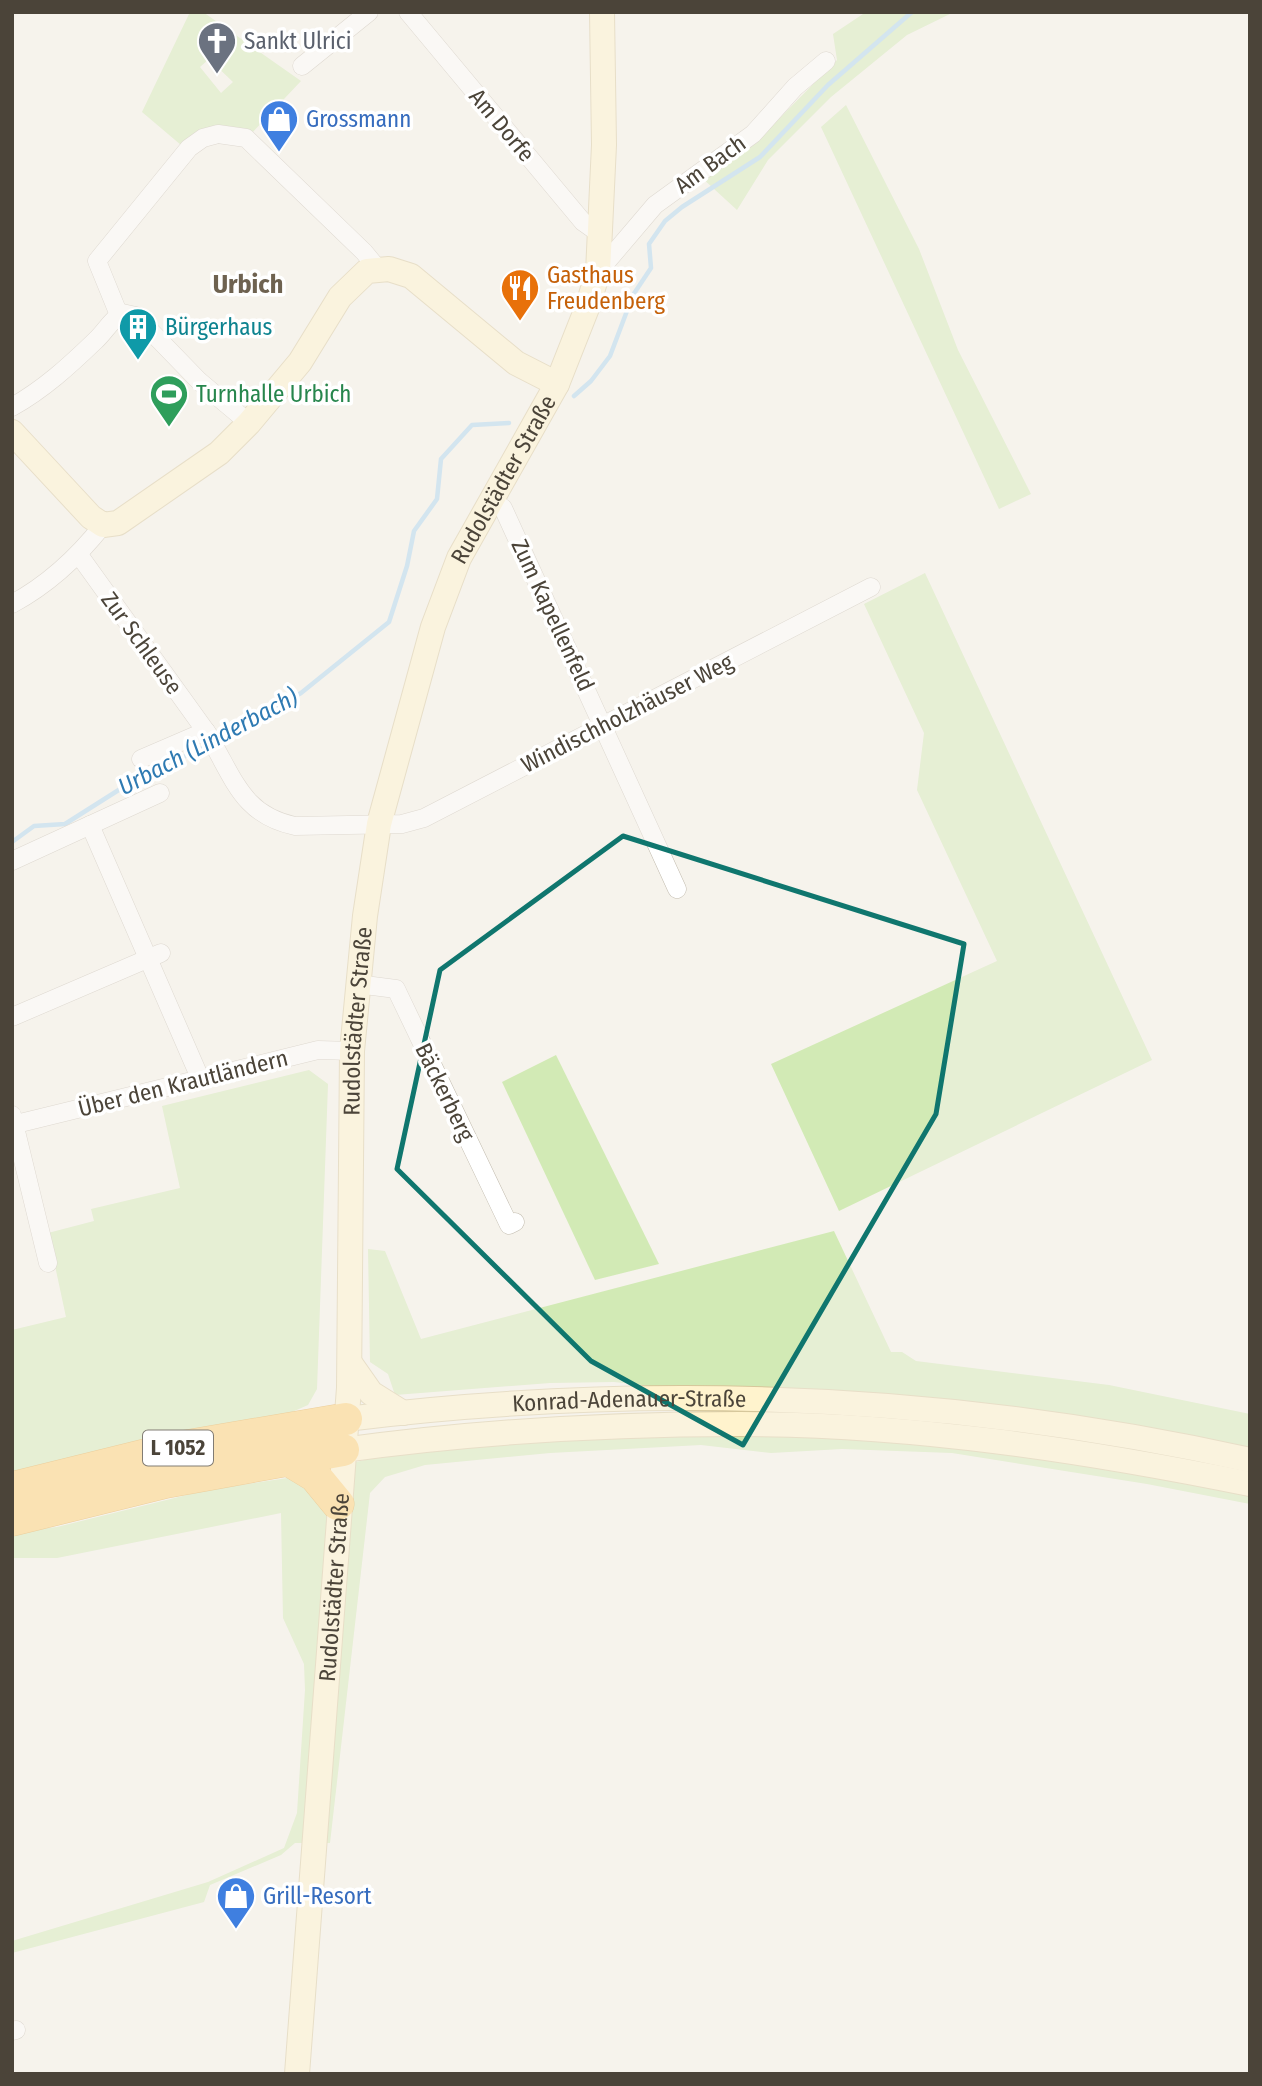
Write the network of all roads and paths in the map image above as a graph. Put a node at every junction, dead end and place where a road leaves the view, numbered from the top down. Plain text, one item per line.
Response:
1 (369, 12) edge
2 (408, 12) edge
3 (602, 12) edge
4 (827, 61) dead end
5 (303, 66) dead end
6 (600, 234) junction
7 (378, 270) junction
8 (598, 272) junction
9 (119, 315) junction
10 (557, 384) junction
11 (12, 407) edge
12 (249, 423) junction
13 (12, 432) edge
14 (490, 500) junction
15 (103, 525) junction
16 (79, 555) junction
17 (871, 587) dead end
18 (12, 604) edge
19 (604, 725) junction
20 (211, 739) junction
21 (141, 760) dead end
22 (160, 793) dead end
23 (379, 824) junction
24 (90, 825) junction
25 (12, 861) edge
26 (677, 889) dead end
27 (155, 956) junction
28 (357, 984) junction
29 (12, 1017) edge
30 (352, 1051) junction
31 (200, 1078) junction
32 (13, 1121) edge
33 (515, 1222) dead end
34 (48, 1262) dead end
35 (350, 1363) junction
36 (402, 1413) junction
37 (344, 1435) junction
38 (287, 1459) junction
39 (1250, 1460) edge
40 (1250, 1484) edge
41 (12, 1488) edge
42 (338, 1504) junction
43 (12, 1520) edge
44 (297, 2074) edge

1 - 5 street
2 - 6 street, Am Dorfe
3 - 6 street, Rudolstädter Straße
4 - 8 street, Am Bach
6 - 8 street, Rudolstädter Straße
7 - 9 street
7 - 10 street
7 - 12 street
8 - 10 street, Rudolstädter Straße
9 - 11 street
9 - 12 street
10 - 14 street, Rudolstädter Straße
12 - 15 street
13 - 15 street
14 - 19 street, Zum Kapellenfeld
14 - 23 street, Rudolstädter Straße
15 - 16 street
16 - 18 street
16 - 20 street, Zur Schleuse
17 - 19 street, Windischholzhäuser Weg
19 - 23 street, Windischholzhäuser Weg
19 - 26 street, Zum Kapellenfeld
20 - 21 street
20 - 23 street, Zur Schleuse
22 - 24 street
23 - 28 street, Rudolstädter Straße
24 - 25 street
24 - 27 street
27 - 29 street
27 - 31 street
28 - 30 street, Rudolstädter Straße
28 - 33 street, Bäckerberg
30 - 31 street, Über den Krautländern
30 - 35 street, Rudolstädter Straße
31 - 32 street, Über den Krautländern
32 - 34 street, Über den Krautländern
35 - 36 street
35 - 37 street, Rudolstädter Straße
36 - 37 street, Konrad-Adenauer-Straße / L 1052
36 - 39 street, Konrad-Adenauer-Straße / L 1052
37 - 38 highway, Konrad-Adenauer-Straße / L 1052
37 - 40 street, Konrad-Adenauer-Straße / L 1052
37 - 41 highway, Konrad-Adenauer-Straße / L 1052
37 - 42 street, Rudolstädter Straße
38 - 42 highway
38 - 43 highway, Konrad-Adenauer-Straße / L 1052
42 - 44 street, Rudolstädter Straße

